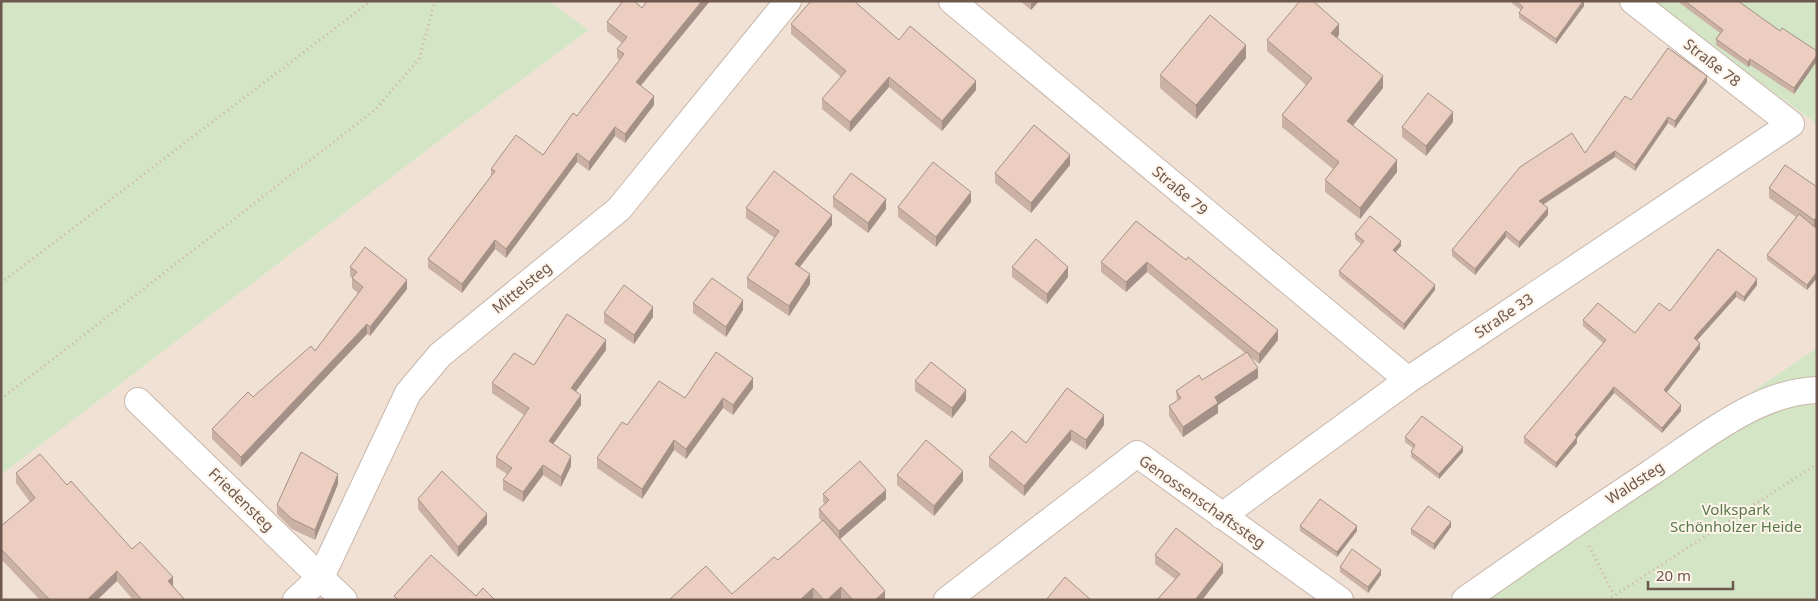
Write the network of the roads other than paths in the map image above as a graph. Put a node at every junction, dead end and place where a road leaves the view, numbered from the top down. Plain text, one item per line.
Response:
1 (788, 1) edge
2 (952, 1) edge
3 (1633, 1) edge
4 (1791, 124) joint
5 (1408, 380) junction
6 (1817, 390) edge
7 (138, 401) dead end
8 (1222, 516) junction
9 (321, 577) junction
10 (296, 600) edge
11 (344, 600) edge
12 (947, 600) edge
13 (1340, 600) edge
14 (1465, 600) edge

1 - 9 street, Mittelsteg
2 - 5 street, Straße 79
3 - 4 street, Straße 78
4 - 5 street, Straße 33
5 - 8 street, Straße 33
6 - 14 street, Waldsteg
7 - 9 street, Friedensteg
8 - 12 street, Genossenschaftssteg
8 - 13 street, Genossenschaftssteg
9 - 10 street, Mittelsteg
9 - 11 street, Friedensteg

